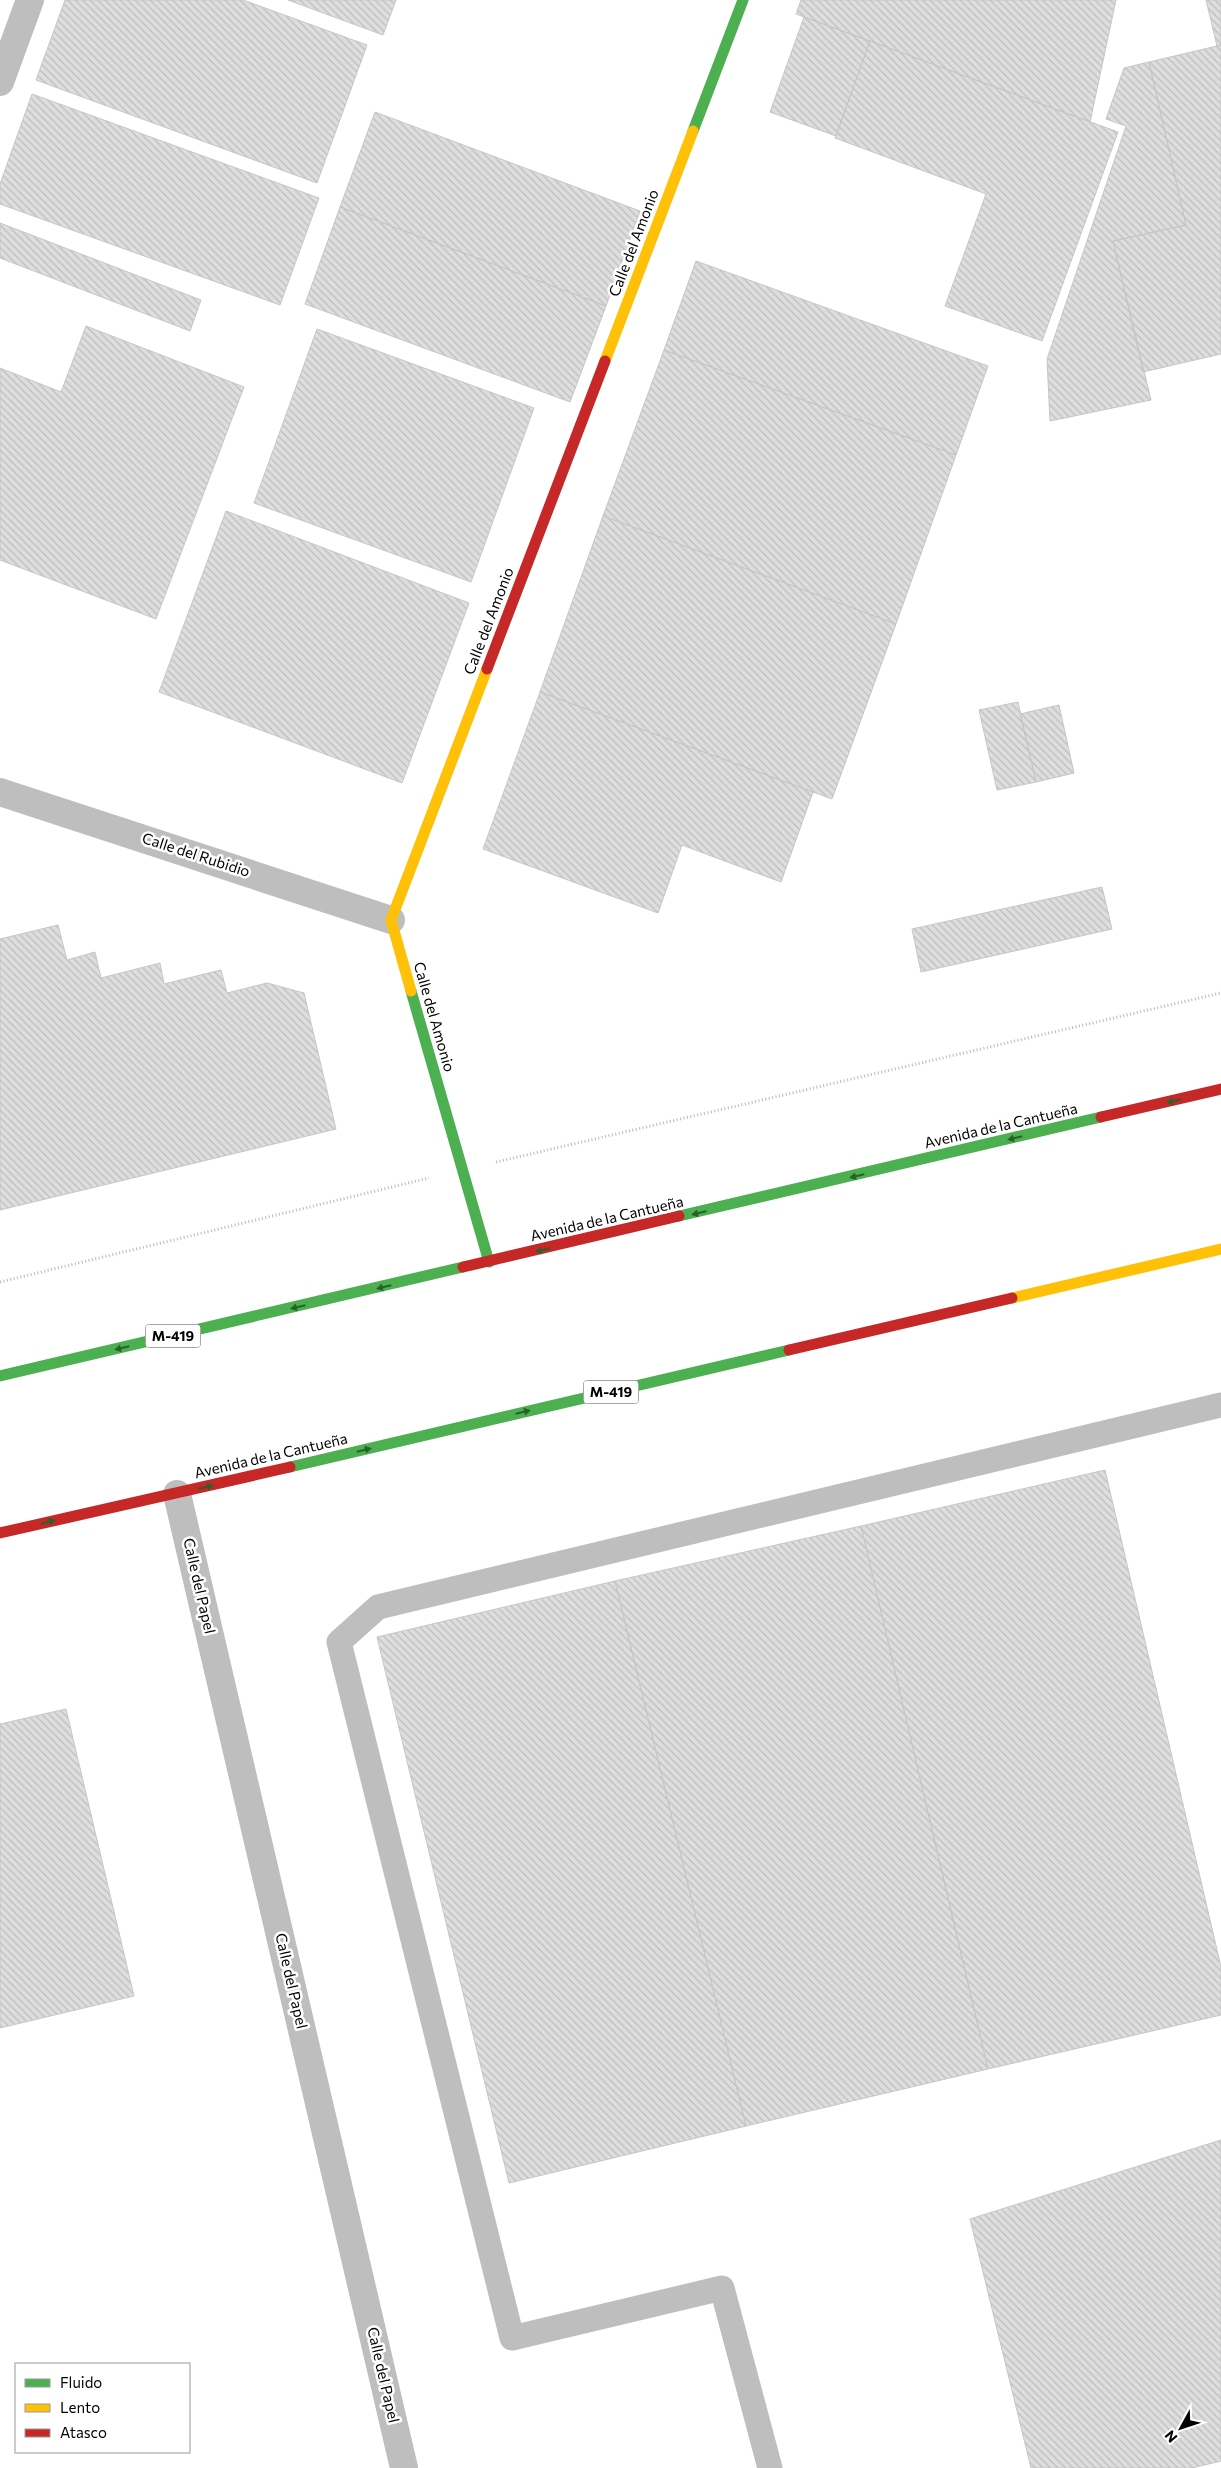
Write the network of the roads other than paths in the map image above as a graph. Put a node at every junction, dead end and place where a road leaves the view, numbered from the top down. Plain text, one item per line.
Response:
1 (30, 0) edge
2 (743, 0) edge
3 (0, 82) edge
4 (0, 792) edge
5 (390, 920) junction
6 (1221, 1089) edge
7 (1221, 1249) edge
8 (488, 1262) junction
9 (0, 1376) edge
10 (1221, 1405) edge
11 (177, 1494) junction
12 (0, 1533) edge
13 (404, 2468) edge
14 (770, 2468) edge

1 - 3 street
2 - 5 main road, Calle del Amonio
4 - 5 street, Calle del Rubidio
5 - 8 main road, Calle del Amonio
6 -> 8 main road, Avenida de la Cantueña / M-419
11 -> 7 main road, Avenida de la Cantueña / M-419
8 -> 9 main road, Avenida de la Cantueña / M-419
10 - 14 lane
12 -> 11 main road, Avenida de la Cantueña / M-419
11 - 13 street, Calle del Papel

